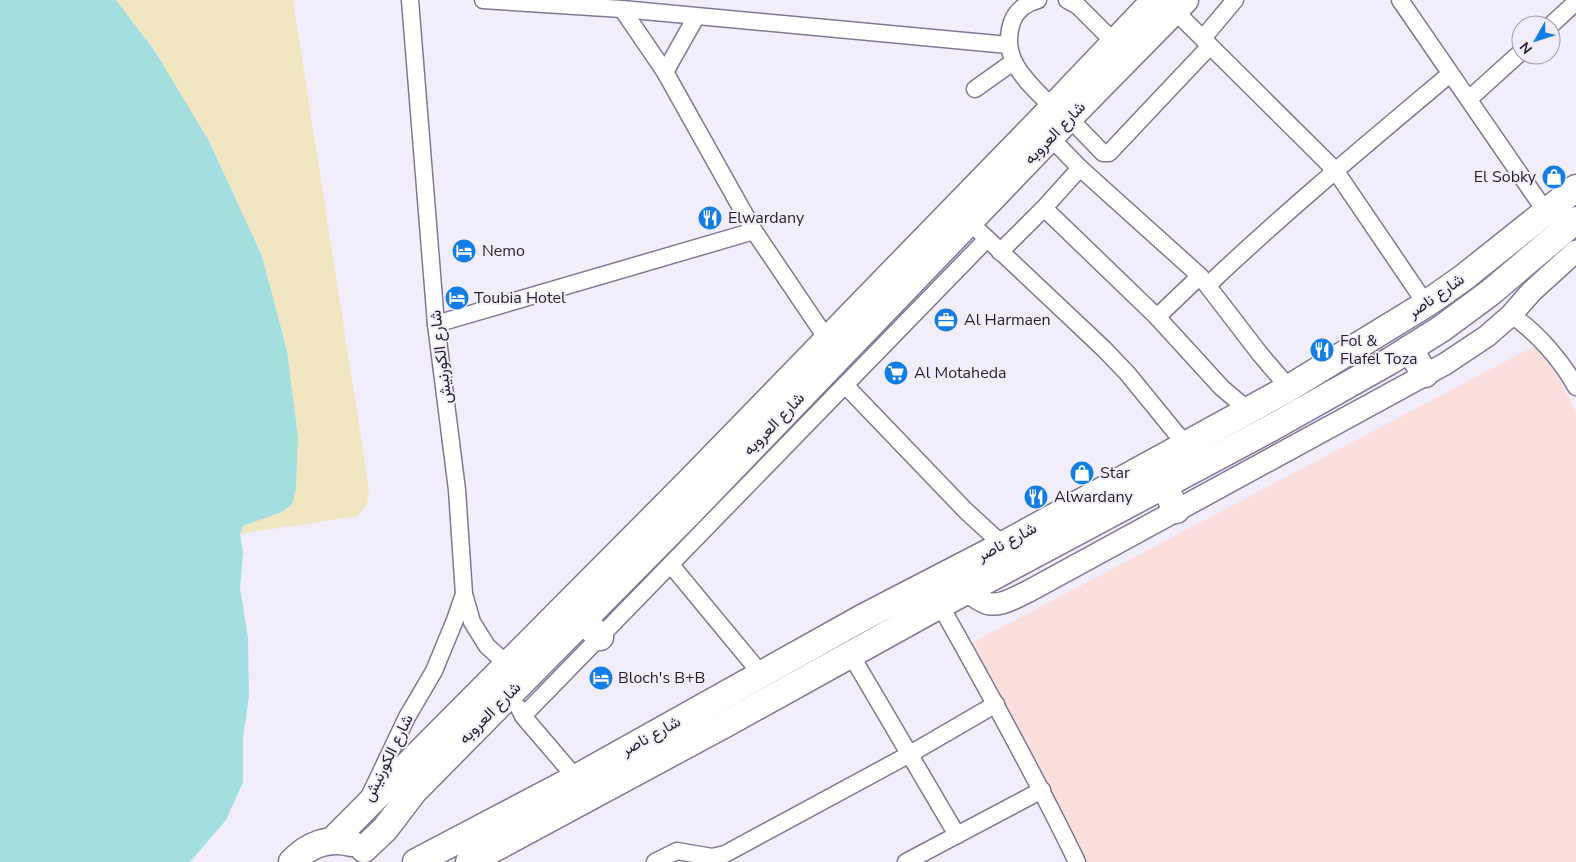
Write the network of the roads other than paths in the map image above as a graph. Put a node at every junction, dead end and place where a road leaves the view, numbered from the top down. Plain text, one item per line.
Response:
1 (410, 0) edge
2 (483, 0) edge
3 (1038, 0) edge
4 (1067, 0) edge
5 (1235, 0) edge
6 (1400, 0) edge
7 (1576, 2) edge
8 (1172, 4) edge
9 (622, 9) junction
10 (1561, 16) edge
11 (696, 17) junction
12 (1207, 42) junction
13 (1115, 43) junction
14 (1008, 45) junction
15 (1511, 61) edge
16 (1013, 62) junction
17 (664, 72) junction
18 (1450, 74) junction
19 (974, 89) dead end
20 (1469, 99) junction
21 (1061, 113) junction
22 (1051, 138) junction
23 (1080, 168) junction
24 (1335, 170) junction
25 (1576, 188) edge
26 (1044, 208) junction
27 (1546, 212) junction
28 (1576, 220) edge
29 (754, 231) junction
30 (978, 231) junction
31 (1576, 251) edge
32 (1000, 252) junction
33 (1204, 280) junction
34 (1426, 304) junction
35 (1511, 315) junction
36 (1157, 317) junction
37 (436, 324) junction
38 (827, 339) junction
39 (1409, 349) junction
40 (1425, 374) junction
41 (1575, 380) edge
42 (845, 385) junction
43 (1289, 388) junction
44 (1248, 410) junction
45 (1185, 444) junction
46 (735, 450) junction
47 (1164, 485) junction
48 (1176, 510) junction
49 (1003, 545) junction
50 (671, 565) junction
51 (967, 591) junction
52 (464, 594) junction
53 (940, 605) junction
54 (592, 628) junction
55 (797, 655) junction
56 (851, 655) junction
57 (508, 665) junction
58 (762, 675) junction
59 (809, 678) junction
60 (510, 693) junction
61 (996, 704) junction
62 (523, 716) junction
63 (910, 754) junction
64 (576, 778) junction
65 (1042, 790) junction
66 (362, 812) junction
67 (957, 835) junction
68 (333, 840) junction
69 (371, 856) edge
70 (496, 856) edge
71 (292, 862) edge
72 (416, 862) edge
73 (469, 862) edge
74 (655, 862) edge
75 (906, 862) edge
76 (1077, 862) edge

1 - 37 street, شارع الكورنيش
2 - 9 street
3 - 14 street
4 - 13 street
5 - 12 street
6 - 18 street
7 - 10 street
8 - 12 street
8 - 13 main road, شارع العروبه
8 - 21 main road, شارع العروبه
9 - 11 street
9 - 17 street
11 - 14 street
11 - 17 street
12 - 21 street
12 - 24 street
13 - 21 main road, شارع العروبه
14 - 16 street
15 - 20 street
16 - 19 street
16 - 21 street
17 - 29 street
18 - 20 street
18 - 24 street
20 - 27 street
21 - 22 main road, شارع العروبه
21 - 38 main road, شارع العروبه
22 - 23 street
22 - 30 main road, شارع العروبه
23 - 26 street
23 - 33 street
24 - 33 street
24 - 34 street
25 - 27 main road, شارع ناصر
26 - 32 street
26 - 36 street
27 - 34 main road, شارع ناصر
28 - 39 main road, شارع ناصر
29 - 37 street
29 - 38 street
30 - 32 street
30 - 42 street
30 - 46 main road, شارع العروبه
31 - 35 street
32 - 45 street
33 - 36 street
33 - 43 street
34 - 43 main road, شارع ناصر
35 - 40 street
35 - 41 street
36 - 44 street
37 - 52 street, شارع الكورنيش
38 - 46 main road, شارع العروبه
39 - 40 main road
39 - 47 main road, شارع ناصر
40 - 48 street
42 - 49 street
42 - 50 street
43 - 44 main road, شارع ناصر
44 - 45 main road, شارع ناصر
45 - 49 main road, شارع ناصر
46 - 54 main road, شارع العروبه
46 - 57 main road, شارع العروبه
47 - 48 main road
47 - 51 main road, شارع ناصر
48 - 51 street
49 - 55 main road, شارع ناصر
50 - 54 street
50 - 58 street
51 - 53 main road, شارع ناصر
52 - 57 street, شارع الكورنيش
52 - 66 street, شارع الكورنيش
53 - 56 main road, شارع ناصر
53 - 61 street
54 - 60 main road, شارع العروبه
54 - 62 street
55 - 58 main road, شارع ناصر
55 - 59 main road
56 - 59 main road, شارع ناصر
56 - 63 street
57 - 66 main road, شارع العروبه
58 - 64 main road, شارع ناصر
59 - 70 main road, شارع ناصر
60 - 62 street
60 - 69 main road, شارع العروبه
61 - 63 street
61 - 65 street
62 - 64 street
63 - 67 street
63 - 74 street
64 - 72 main road, شارع ناصر
65 - 67 street
65 - 76 street
66 - 68 main road, شارع العروبه
67 - 75 street
68 - 69 main road
68 - 71 main road
70 - 73 main road, شارع ناصر

